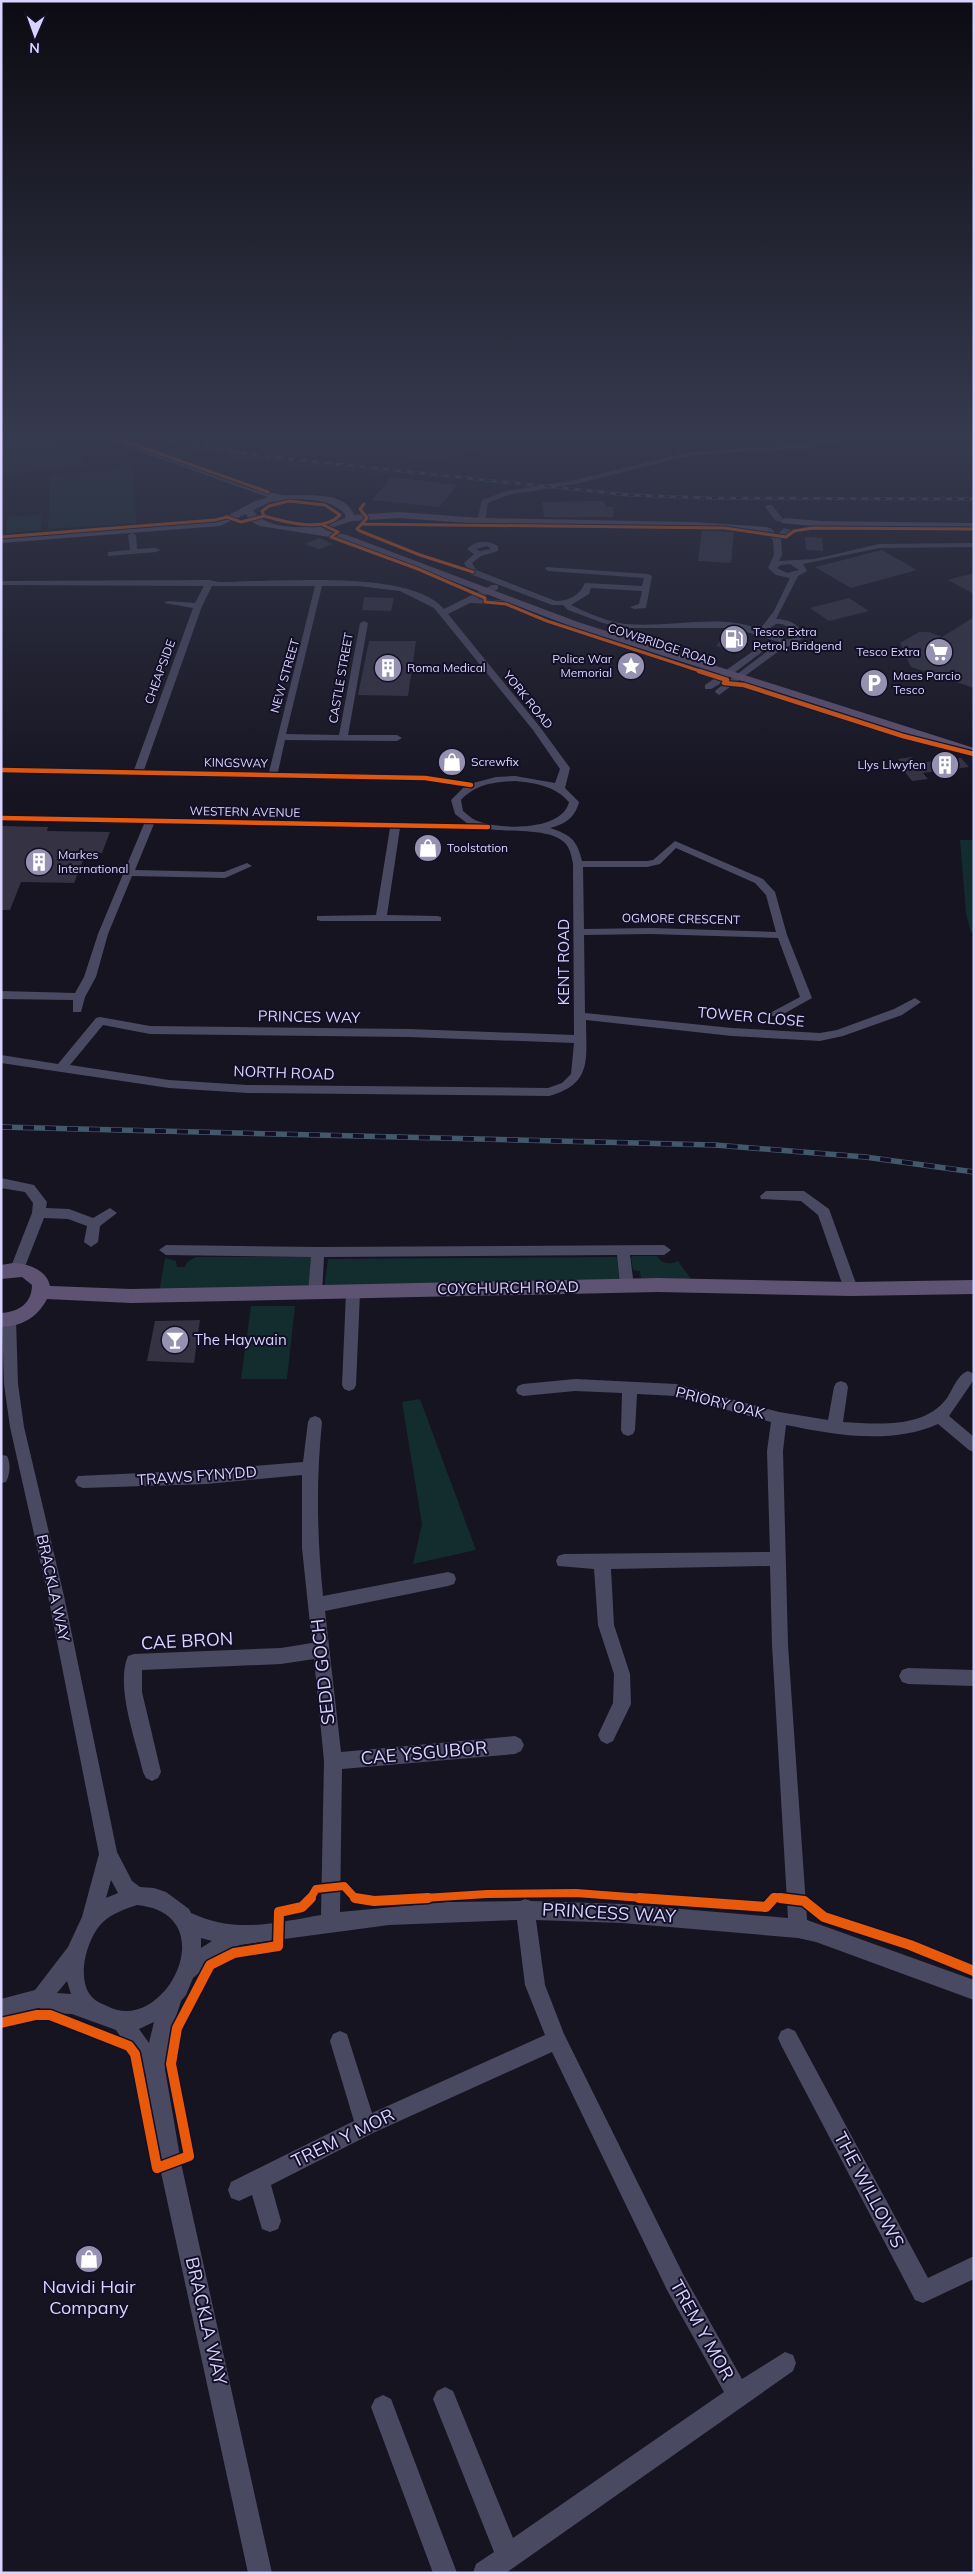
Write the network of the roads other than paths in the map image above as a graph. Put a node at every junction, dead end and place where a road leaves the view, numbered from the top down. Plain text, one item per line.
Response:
1 (395, 555) edge
2 (408, 555) edge
3 (478, 555) edge
4 (778, 555) joint
5 (840, 555) edge
6 (815, 561) junction
7 (792, 563) junction
8 (775, 565) junction
9 (802, 568) junction
10 (549, 569) dead end
11 (592, 570) junction
12 (779, 574) junction
13 (794, 575) junction
14 (210, 582) junction
15 (1, 583) edge
16 (319, 584) junction
17 (588, 585) junction
18 (487, 588) junction
19 (646, 589) junction
20 (786, 591) junction
21 (465, 602) junction
22 (168, 603) dead end
23 (515, 603) junction
24 (567, 603) junction
25 (198, 606) junction
26 (634, 607) dead end
27 (440, 610) junction
28 (778, 611) junction
29 (786, 622) junction
30 (364, 623) dead end
31 (767, 624) junction
32 (747, 628) junction
33 (772, 638) junction
34 (792, 642) junction
35 (709, 669) junction
36 (736, 673) junction
37 (720, 692) dead end
38 (281, 737) junction
39 (343, 737) junction
40 (396, 738) dead end
41 (974, 752) edge
42 (555, 769) junction
43 (1, 770) edge
44 (138, 773) junction
45 (272, 775) junction
46 (526, 780) junction
47 (471, 785) junction
48 (561, 787) junction
49 (1, 818) edge
50 (566, 819) junction
51 (150, 821) junction
52 (395, 826) junction
53 (488, 827) junction
54 (537, 828) junction
55 (567, 838) junction
56 (578, 864) junction
57 (247, 866) dead end
58 (130, 873) junction
59 (322, 918) dead end
60 (381, 918) junction
61 (437, 919) dead end
62 (578, 932) junction
63 (782, 936) junction
64 (1, 995) edge
65 (79, 997) junction
66 (916, 1002) dead end
67 (77, 1009) dead end
68 (776, 1013) dead end
69 (579, 1016) junction
70 (580, 1039) junction
71 (1, 1058) edge
72 (61, 1068) junction
73 (566, 1086) joint
74 (1, 1183) edge
75 (766, 1196) dead end
76 (39, 1213) junction
77 (110, 1213) dead end
78 (94, 1224) junction
79 (90, 1242) dead end
80 (166, 1250) dead end
81 (623, 1250) junction
82 (664, 1250) dead end
83 (318, 1252) junction
84 (9, 1270) edge
85 (627, 1286) junction
86 (974, 1287) edge
87 (851, 1289) junction
88 (42, 1292) junction
89 (315, 1293) junction
90 (353, 1293) junction
91 (5, 1320) edge
92 (968, 1377) dead end
93 (349, 1385) dead end
94 (841, 1388) dead end
95 (630, 1389) junction
96 (523, 1390) dead end
97 (939, 1416) junction
98 (779, 1418) junction
99 (315, 1422) dead end
100 (835, 1425) junction
101 (628, 1430) dead end
102 (974, 1446) edge
103 (2, 1461) edge
104 (310, 1468) junction
105 (1, 1477) edge
106 (83, 1481) dead end
107 (778, 1559) junction
108 (564, 1561) dead end
109 (602, 1562) junction
110 (448, 1579) dead end
111 (315, 1605) junction
112 (321, 1650) junction
113 (908, 1676) dead end
114 (974, 1678) edge
115 (607, 1735) dead end
116 (515, 1745) dead end
117 (333, 1761) junction
118 (152, 1772) dead end
119 (108, 1854) junction
120 (137, 1896) junction
121 (525, 1908) junction
122 (186, 1921) junction
123 (330, 1923) junction
124 (90, 1925) junction
125 (798, 1928) junction
126 (236, 1937) junction
127 (77, 1951) junction
128 (188, 1972) junction
129 (974, 1990) edge
130 (41, 1998) junction
131 (171, 2001) junction
132 (1, 2009) edge
133 (93, 2011) junction
134 (123, 2023) junction
135 (788, 2038) dead end
136 (557, 2040) junction
137 (340, 2041) dead end
138 (155, 2069) junction
139 (366, 2126) junction
140 (259, 2180) junction
141 (239, 2190) dead end
142 (270, 2221) dead end
143 (974, 2267) edge
144 (785, 2363) dead end
145 (738, 2394) junction
146 (445, 2399) dead end
147 (383, 2406) dead end
148 (508, 2555) junction
149 (260, 2573) edge
150 (445, 2573) edge
151 (485, 2573) edge

1 - 18 main road, COWBRIDGE ROAD
2 - 18 main road, COWBRIDGE ROAD
3 - 24 street
4 - 7 street
4 - 8 street
5 - 6 street
6 - 7 street
6 - 9 street
7 - 8 street
7 - 9 street
8 - 12 street
9 - 13 street
10 - 11 street
11 - 17 street
11 - 19 street
12 - 13 street
12 - 20 street
13 - 20 street
14 - 15 street
14 - 16 street
14 - 25 street, CHEAPSIDE
16 - 27 street
16 - 38 street, NEW STREET
17 - 19 street
17 - 24 street
18 - 21 street
18 - 23 main road, COWBRIDGE ROAD
18 - 27 street
18 - 36 main road, COWBRIDGE ROAD
19 - 26 street
20 - 28 street
21 - 23 street
21 - 27 street
22 - 25 street
23 - 35 main road, COWBRIDGE ROAD
24 - 32 street
25 - 44 street, CHEAPSIDE
27 - 42 street, YORK ROAD
28 - 29 street
28 - 31 street
29 - 31 street
29 - 34 street
30 - 39 street, CASTLE STREET
31 - 32 street
31 - 33 street
32 - 33 street
33 - 34 street
33 - 36 street
34 - 36 street
35 - 36 main road, COWBRIDGE ROAD
35 - 36 street
36 - 37 street
36 - 41 main road, COWBRIDGE ROAD
38 - 39 street
38 - 45 street, NEW STREET
39 - 40 street
42 - 46 street
42 - 48 street
43 - 44 street, KINGSWAY
44 - 45 street, KINGSWAY
45 - 47 street, KINGSWAY
46 - 47 street
46 - 48 street
47 - 53 street
48 - 50 street, KENT ROAD
49 - 51 street, WESTERN AVENUE
50 - 54 street
50 - 55 street, KENT ROAD
51 - 52 street, WESTERN AVENUE
51 - 58 street
52 - 53 street, WESTERN AVENUE
52 - 60 street
53 - 54 street, WESTERN AVENUE
54 - 55 street
55 - 56 street, KENT ROAD
56 - 62 street, KENT ROAD
56 - 63 street
57 - 58 street
58 - 65 street
59 - 60 street
60 - 61 street
62 - 63 street, OGMORE CRESCENT
62 - 69 street, KENT ROAD
63 - 68 street
64 - 65 street
65 - 67 street
66 - 69 street, TOWER CLOSE
69 - 70 street, KENT ROAD
70 - 72 street, PRINCES WAY
70 - 73 street, KENT ROAD
71 - 72 street, NORTH ROAD
72 - 73 street, NORTH ROAD
74 - 76 street
75 - 87 street
76 - 78 street
76 - 84 street
77 - 78 street
78 - 79 street
80 - 83 street
81 - 82 street
81 - 83 street
81 - 85 street
83 - 89 street
84 - 88 main road
85 - 87 main road, COYCHURCH ROAD
85 - 90 main road, COYCHURCH ROAD
86 - 87 main road, COYCHURCH ROAD
88 - 89 main road, COYCHURCH ROAD
88 - 91 main road
89 - 90 main road, COYCHURCH ROAD
90 - 93 street
91 - 119 street, BRACKLA WAY
92 - 97 street, PRIORY OAK
94 - 100 street
95 - 96 street, PRIORY OAK
95 - 98 street, PRIORY OAK
95 - 101 street
97 - 100 street, PRIORY OAK
97 - 102 street
98 - 100 street, PRIORY OAK
98 - 107 street, PRIORY OAK
99 - 104 street, SEDD GOCH
103 - 105 street
104 - 106 street, TRAWS FYNYDD
104 - 111 street, SEDD GOCH
107 - 109 street
107 - 125 street, PRIORY OAK
108 - 109 street
109 - 115 street
110 - 111 street
111 - 112 street, SEDD GOCH
112 - 117 street, SEDD GOCH
112 - 118 street, CAE BRON
113 - 114 street
116 - 117 street, CAE YSGUBOR
117 - 123 street, SEDD GOCH
119 - 120 street, BRACKLA WAY
119 - 124 street, BRACKLA WAY
120 - 122 street
120 - 124 street
121 - 123 street, PRINCESS WAY
121 - 125 street, PRINCESS WAY
121 - 136 street, TREM Y MOR
122 - 126 street, PRINCESS WAY
122 - 128 street
123 - 126 street, PRINCESS WAY
124 - 127 street
125 - 129 street, PRINCESS WAY
126 - 128 street, PRINCESS WAY
127 - 130 street
127 - 133 street
128 - 131 street
130 - 132 street
130 - 133 street
131 - 134 street
131 - 138 street, BRACKLA WAY
133 - 134 street
134 - 138 street, BRACKLA WAY
135 - 143 street, THE WILLOWS
136 - 139 street, TREM Y MOR
136 - 145 street, TREM Y MOR
137 - 139 street
138 - 149 street, BRACKLA WAY
139 - 140 street, TREM Y MOR
140 - 141 street, TREM Y MOR
140 - 142 street
144 - 145 street
145 - 148 street, TREM Y MOR
146 - 148 street
147 - 150 street
148 - 151 street, TREM Y MOR

